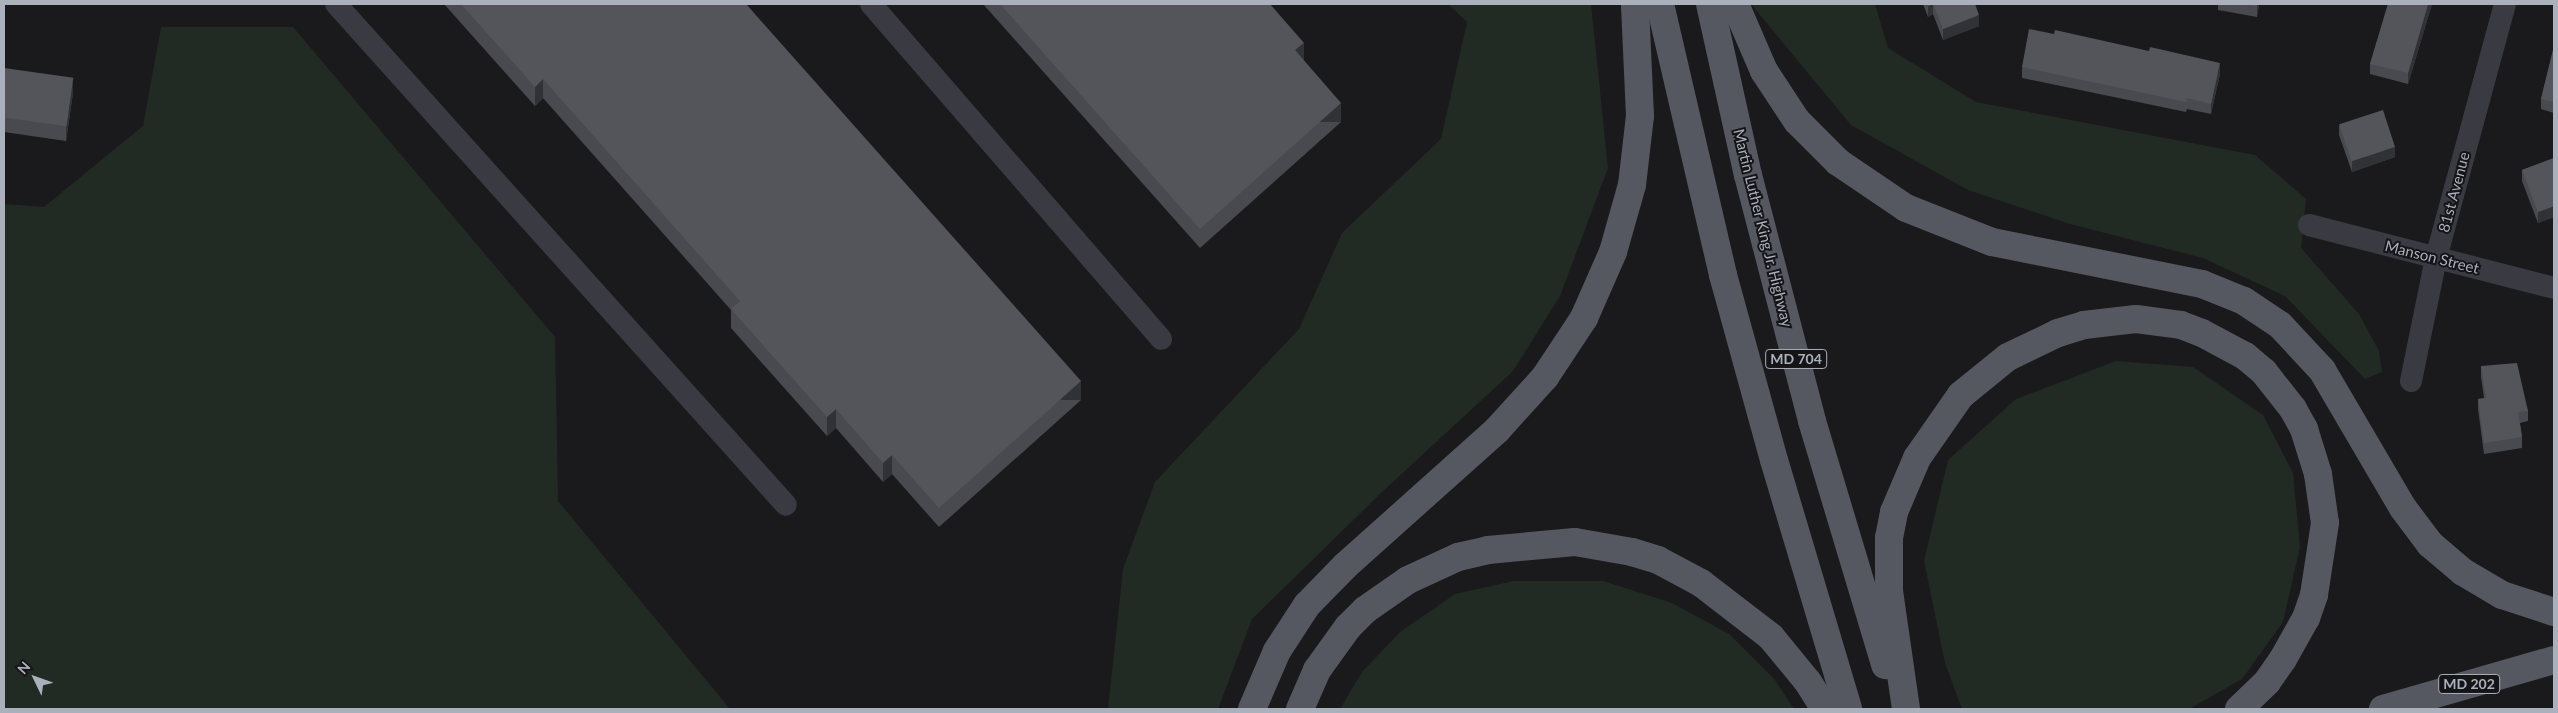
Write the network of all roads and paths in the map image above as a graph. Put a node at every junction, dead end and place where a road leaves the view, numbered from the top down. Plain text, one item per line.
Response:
1 (336, 4) edge
2 (870, 4) edge
3 (1635, 4) edge
4 (1660, 4) edge
5 (1710, 4) edge
6 (1735, 4) edge
7 (2505, 4) edge
8 (2309, 225) dead end
9 (2436, 258) junction
10 (2554, 288) edge
11 (1161, 339) dead end
12 (2410, 382) dead end
13 (786, 505) dead end
14 (2554, 612) edge
15 (2554, 660) edge
16 (1252, 709) edge
17 (1300, 709) edge
18 (1825, 709) edge
19 (1848, 709) edge
20 (1899, 709) edge
21 (1906, 709) edge
22 (2239, 709) edge
23 (2383, 709) edge

1 - 13 street
2 - 11 street
3 - 16 main road
4 - 19 main road, MD 704
5 - 20 main road, Martin Luther King Jr. Highway / MD 704
6 - 14 main road
7 - 9 street, 81st Avenue
8 - 9 street, Manson Street
9 - 10 street, Manson Street
9 - 12 street, 81st Avenue
15 - 23 main road, MD 202
17 - 18 main road
21 - 22 main road

